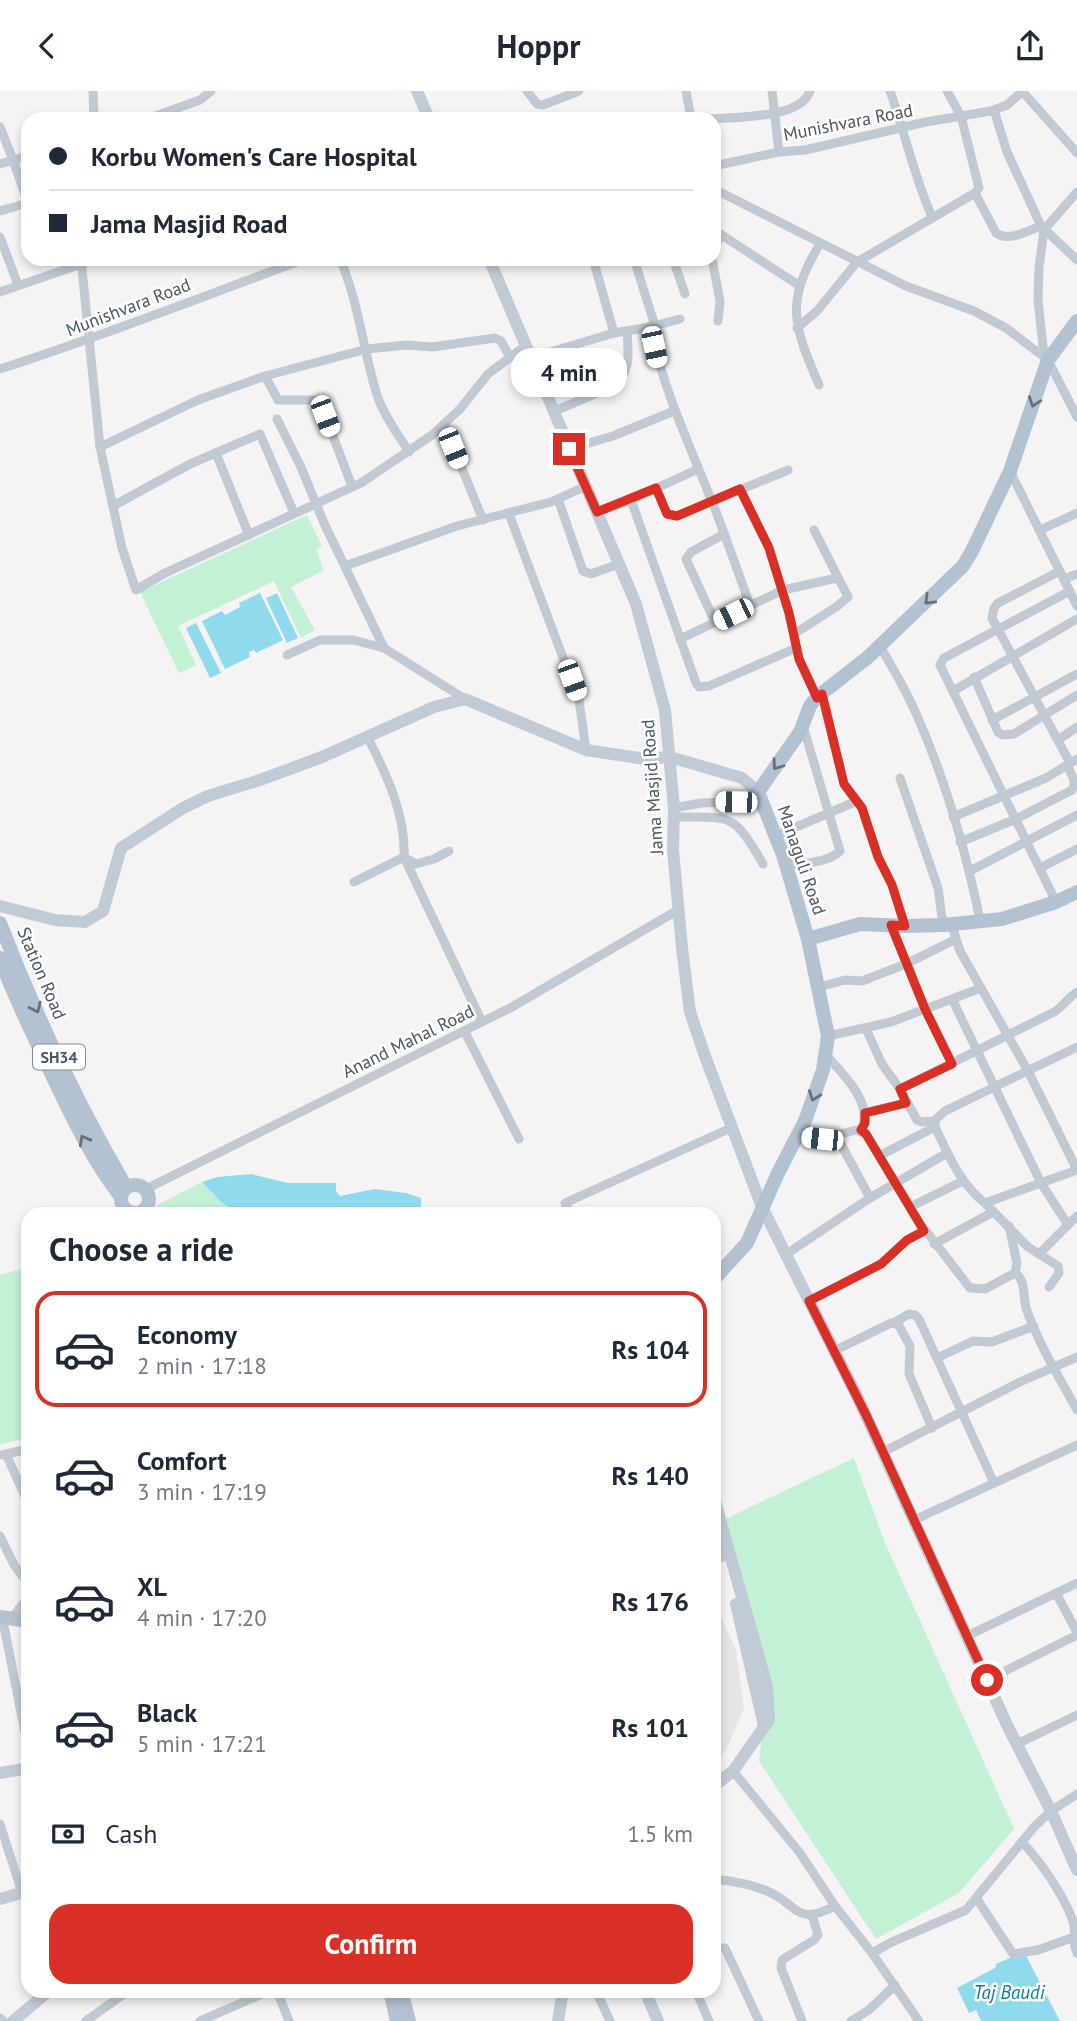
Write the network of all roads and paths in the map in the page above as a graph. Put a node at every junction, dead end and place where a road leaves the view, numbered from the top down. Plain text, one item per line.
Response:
1 (93, 91) edge
2 (211, 91) edge
3 (417, 91) edge
4 (527, 91) edge
5 (579, 91) edge
6 (686, 91) edge
7 (772, 91) edge
8 (810, 91) edge
9 (890, 91) edge
10 (947, 91) edge
11 (1023, 91) edge
12 (994, 110) junction
13 (94, 112) edge
14 (167, 112) edge
15 (426, 112) edge
16 (690, 112) edge
17 (776, 113) junction
18 (961, 116) junction
19 (721, 118) edge
20 (0, 127) edge
21 (904, 129) junction
22 (779, 152) junction
23 (1077, 153) edge
24 (21, 158) edge
25 (13, 160) junction
26 (0, 164) edge
27 (721, 164) edge
28 (21, 183) edge
29 (1077, 192) edge
30 (975, 193) junction
31 (721, 194) edge
32 (21, 205) edge
33 (0, 211) edge
34 (932, 217) junction
35 (1042, 228) junction
36 (721, 235) edge
37 (0, 237) edge
38 (820, 244) junction
39 (1077, 260) edge
40 (857, 262) junction
41 (70, 266) edge
42 (81, 266) edge
43 (283, 266) edge
44 (343, 266) edge
45 (492, 266) edge
46 (595, 266) edge
47 (636, 266) edge
48 (675, 266) edge
49 (713, 266) edge
50 (18, 285) junction
51 (800, 286) junction
52 (0, 292) edge
53 (685, 294) dead end
54 (680, 319) dead end
55 (718, 321) dead end
56 (1077, 321) edge
57 (653, 327) junction
58 (797, 328) junction
59 (627, 331) junction
60 (614, 333) junction
61 (90, 340) junction
62 (367, 349) junction
63 (527, 352) junction
64 (510, 357) junction
65 (1046, 358) junction
66 (0, 369) edge
67 (265, 376) junction
68 (819, 385) dead end
69 (674, 411) junction
70 (554, 412) junction
71 (1077, 417) edge
72 (277, 419) dead end
73 (444, 425) junction
74 (100, 447) junction
75 (569, 449) junction
76 (409, 452) junction
77 (216, 453) junction
78 (698, 468) junction
79 (788, 470) dead end
80 (1010, 471) junction
81 (352, 486) junction
82 (586, 486) junction
83 (656, 488) junction
84 (740, 489) junction
85 (558, 499) junction
86 (631, 500) junction
87 (712, 501) junction
88 (318, 504) junction
89 (113, 506) junction
90 (597, 512) junction
91 (294, 513) junction
92 (1077, 513) edge
93 (509, 514) junction
94 (483, 520) junction
95 (814, 530) dead end
96 (1040, 530) junction
97 (724, 534) junction
98 (249, 535) junction
99 (619, 564) junction
100 (345, 566) junction
101 (1077, 574) edge
102 (1062, 575) junction
103 (837, 578) junction
104 (783, 590) junction
105 (1070, 591) junction
106 (750, 605) junction
107 (1077, 606) edge
108 (1077, 619) edge
109 (715, 622) junction
110 (997, 629) junction
111 (794, 634) junction
112 (680, 639) junction
113 (880, 646) junction
114 (384, 648) junction
115 (796, 648) junction
116 (287, 655) dead end
117 (1012, 656) junction
118 (1077, 674) edge
119 (974, 677) junction
120 (953, 691) junction
121 (1077, 695) edge
122 (819, 696) junction
123 (1034, 697) junction
124 (465, 699) junction
125 (1043, 714) junction
126 (992, 720) junction
127 (803, 726) junction
128 (1077, 727) edge
129 (367, 736) junction
130 (1058, 740) junction
131 (586, 750) junction
132 (670, 757) junction
133 (1072, 762) edge
134 (900, 778) dead end
135 (758, 792) junction
136 (1004, 796) junction
137 (857, 801) junction
138 (736, 802) dead end
139 (829, 811) junction
140 (674, 812) junction
141 (1077, 815) edge
142 (953, 817) junction
143 (1016, 819) junction
144 (775, 837) junction
145 (1027, 841) junction
146 (960, 842) junction
147 (1077, 849) edge
148 (449, 851) dead end
149 (404, 856) junction
150 (764, 864) dead end
151 (786, 866) junction
152 (1040, 868) junction
153 (970, 871) junction
154 (354, 882) dead end
155 (1077, 892) edge
156 (1056, 902) junction
157 (0, 906) edge
158 (678, 909) junction
159 (980, 920) junction
160 (0, 923) edge
161 (947, 924) junction
162 (898, 926) junction
163 (808, 939) junction
164 (956, 939) junction
165 (0, 958) edge
166 (906, 964) junction
167 (11, 986) edge
168 (819, 987) junction
169 (981, 988) junction
170 (1077, 992) edge
171 (952, 999) junction
172 (925, 1009) junction
173 (482, 1022) junction
174 (866, 1029) junction
175 (464, 1032) junction
176 (1008, 1034) junction
177 (828, 1036) junction
178 (1077, 1047) edge
179 (977, 1051) junction
180 (825, 1054) junction
181 (952, 1064) junction
182 (1028, 1071) junction
183 (995, 1087) junction
184 (900, 1089) junction
185 (906, 1103) junction
186 (865, 1113) junction
187 (935, 1124) junction
188 (733, 1127) junction
189 (861, 1130) junction
190 (836, 1136) junction
191 (795, 1138) junction
192 (519, 1139) dead end
193 (947, 1153) junction
194 (879, 1156) junction
195 (1077, 1170) edge
196 (963, 1181) junction
197 (896, 1182) junction
198 (1041, 1182) junction
199 (146, 1189) junction
200 (123, 1192) junction
201 (870, 1198) junction
202 (985, 1203) junction
203 (125, 1207) edge
204 (145, 1207) edge
205 (567, 1207) edge
206 (762, 1207) junction
207 (910, 1207) junction
208 (993, 1212) junction
209 (1077, 1216) edge
210 (1068, 1225) junction
211 (1009, 1226) junction
212 (924, 1231) junction
213 (934, 1244) junction
214 (1039, 1254) junction
215 (785, 1255) junction
216 (721, 1271) edge
217 (1015, 1273) junction
218 (1049, 1287) dead end
219 (809, 1301) junction
220 (895, 1322) junction
221 (1034, 1326) junction
222 (834, 1351) junction
223 (1077, 1357) edge
224 (937, 1358) junction
225 (1054, 1367) junction
226 (1077, 1410) edge
227 (962, 1412) junction
228 (932, 1428) junction
229 (1077, 1445) edge
230 (21, 1451) edge
231 (883, 1452) junction
232 (3, 1455) edge
233 (994, 1483) junction
234 (21, 1490) edge
235 (914, 1520) junction
236 (721, 1530) edge
237 (0, 1536) edge
238 (721, 1545) edge
239 (721, 1555) edge
240 (728, 1561) junction
241 (21, 1574) edge
242 (1077, 1583) edge
243 (1056, 1593) junction
244 (21, 1603) edge
245 (4, 1616) edge
246 (1077, 1634) edge
247 (967, 1636) junction
248 (987, 1680) junction
249 (21, 1710) edge
250 (1077, 1715) edge
251 (1017, 1744) junction
252 (21, 1769) edge
253 (733, 1771) junction
254 (0, 1773) edge
255 (721, 1780) edge
256 (1077, 1794) edge
257 (1051, 1811) junction
258 (0, 1824) edge
259 (1021, 1842) junction
260 (1077, 1870) edge
261 (721, 1880) edge
262 (21, 1881) edge
263 (21, 1893) edge
264 (0, 1899) edge
265 (977, 1899) junction
266 (835, 1906) junction
267 (812, 1915) junction
268 (1075, 1937) edge
269 (721, 1948) edge
270 (873, 1953) junction
271 (1077, 1953) edge
272 (895, 1985) junction
273 (41, 1998) edge
274 (120, 1998) edge
275 (253, 1998) edge
276 (280, 1998) edge
277 (392, 1998) edge
278 (403, 1998) edge
279 (562, 1998) edge
280 (599, 1998) edge
281 (648, 1998) edge
282 (699, 1998) edge
283 (99, 2017) edge
284 (13, 2021) edge
285 (86, 2021) edge
286 (200, 2021) edge
287 (289, 2021) edge
288 (397, 2021) edge
289 (409, 2021) edge
290 (558, 2021) edge
291 (610, 2021) edge
292 (658, 2021) edge
293 (709, 2021) edge
294 (759, 2021) edge
295 (802, 2021) edge
296 (850, 2021) edge
297 (919, 2021) edge

1 - 13 street
2 - 14 street
3 - 15 street
4 - 5 street
6 - 16 street
7 - 17 street
8 - 17 street
9 - 21 street
10 - 18 street
11 - 12 street, Munishvara Road
11 - 23 street
12 - 18 street, Munishvara Road
12 - 35 street
17 - 19 street
17 - 22 street
18 - 21 street, Munishvara Road
18 - 30 street
20 - 25 street
21 - 22 street, Munishvara Road
21 - 34 street
22 - 27 street, Munishvara Road
24 - 25 street
25 - 26 street
25 - 28 street
29 - 35 street
30 - 34 street
30 - 35 street
31 - 38 street
32 - 33 street
34 - 40 street
35 - 39 street
35 - 65 street
36 - 51 street
37 - 50 street
38 - 40 street
38 - 51 street
40 - 58 street
40 - 65 street
41 - 50 street
42 - 61 street
43 - 61 street, Munishvara Road
44 - 62 street
45 - 63 street, Jama Masjid Road
46 - 60 street
47 - 57 street
48 - 53 street
49 - 55 street
50 - 52 street
51 - 58 street
54 - 57 street
56 - 65 main road, Managuli Road
57 - 59 street
57 - 69 street
58 - 68 street
59 - 60 street
59 - 70 street
60 - 63 street
61 - 66 street, Munishvara Road
61 - 74 street
62 - 64 street
62 - 67 street
62 - 76 street
63 - 64 street
63 - 70 street, Jama Masjid Road
64 - 73 street
65 - 71 street
65 -> 80 main road, Managuli Road
67 - 74 street
67 - 81 street
69 - 75 street
69 - 78 street
70 - 75 street, Jama Masjid Road
72 - 88 street
73 - 76 street
73 - 94 street
74 - 89 street
75 - 82 street, Jama Masjid Road
76 - 81 street
77 - 89 street
77 - 91 street
77 - 98 street
78 - 83 street
78 - 87 street
79 - 84 street
80 - 96 street
80 -> 113 main road, Managuli Road
81 - 88 street
82 - 85 street
82 - 90 street, Jama Masjid Road
83 - 86 street
83 - 87 street
84 - 87 street
84 - 104 street
85 - 93 street
85 - 99 street
86 - 90 street
86 - 112 street
87 - 97 street
88 - 91 street
88 - 100 street
89 - 98 street
90 - 99 street, Jama Masjid Road
91 - 98 street
92 - 96 street
93 - 94 street
93 - 131 street
94 - 100 street
95 - 103 street
96 - 102 street
97 - 106 street
97 - 109 street
99 - 132 street, Jama Masjid Road
100 - 114 street
101 - 102 street
102 - 105 street
102 - 110 street
103 - 104 street
103 - 111 street
104 - 106 street
104 - 111 street
105 - 107 street
105 - 110 street
106 - 109 street
108 - 117 street
109 - 112 street
110 - 117 street
110 - 120 street
111 - 115 street
112 - 115 street
113 - 122 main road, Managuli Road
113 - 142 street
114 - 116 street
114 - 124 street
115 - 122 street
117 - 119 street
117 - 123 street
118 - 123 street
119 - 120 street
119 - 126 street
120 - 136 street
121 - 125 street
122 - 127 main road, Managuli Road
122 - 137 street
123 - 125 street
123 - 126 street
124 - 129 street
124 - 131 street
125 - 126 street
125 - 130 street
127 -> 135 main road, Managuli Road
127 - 139 street
128 - 130 street
129 - 149 street
129 - 157 street
130 - 133 street
131 - 132 street
132 - 135 street
132 - 140 street, Jama Masjid Road
133 - 136 street
133 - 143 street
134 - 161 street
135 - 144 main road, Managuli Road
136 - 142 street
136 - 143 street
137 - 139 street
137 - 162 street
138 - 140 street
139 - 144 street
139 - 151 street
140 - 150 street
140 - 158 street, Jama Masjid Road
141 - 145 street
142 - 146 street
143 - 145 street
143 - 146 street
144 - 151 main road, Managuli Road
145 - 152 street
145 - 153 street
146 - 153 street
147 - 152 street
148 - 149 street
149 - 154 street
149 - 173 street
151 - 163 main road, Managuli Road
152 - 156 street
153 - 159 street
155 - 156 main road
156 - 159 main road
158 - 173 street, Anand Mahal Road
158 - 188 street, Jama Masjid Road
159 - 161 main road
160 - 167 main road, Station Road / SH34
161 - 162 main road
161 - 164 street
162 - 163 main road
162 - 166 street
163 - 168 main road, Managuli Road
164 - 166 street
164 - 169 street
165 - 167 main road, Station Road / SH34
166 - 168 street
166 - 172 street
167 - 200 main road, Station Road / SH34
168 - 177 main road, Managuli Road
169 - 171 street
169 - 176 street
170 - 176 street
171 - 172 street
171 - 179 street
172 - 174 street
172 - 181 street
173 - 175 street, Anand Mahal Road
174 - 177 street
174 - 184 street
175 - 192 street
175 - 199 street, Anand Mahal Road
176 - 179 street
176 - 182 street
177 - 180 main road, Managuli Road
178 - 182 street
179 - 181 street
179 - 183 street
180 - 186 street
180 -> 191 main road, Managuli Road
181 - 184 street
182 - 183 street
182 - 195 street
183 - 187 street
183 - 198 street
184 - 185 street
185 - 186 street
185 - 187 street
186 - 189 street
187 - 193 street
187 - 194 street
188 - 205 street
188 - 206 street, Jama Masjid Road
189 - 190 street
189 - 194 street
190 - 191 street
190 - 201 street
191 - 206 main road, Managuli Road
193 - 196 street
193 - 197 street
194 - 197 street
195 - 198 street
196 - 202 street
196 - 207 street
197 - 201 street
197 - 207 street
198 - 202 street
198 - 210 street
199 - 200 main road
199 - 204 main road, SH34
200 - 203 main road, SH34
201 - 215 street
202 - 208 street
206 - 215 street, Jama Masjid Road
206 - 216 main road, Managuli Road
207 - 212 street
208 - 211 street
208 - 213 street
209 - 210 street
210 - 214 street
211 - 214 street
211 - 217 street
212 - 213 street
212 - 219 street
213 - 217 street
214 - 218 street
215 - 219 street, Jama Masjid Road
217 - 221 street
219 - 222 street, Jama Masjid Road
220 - 222 street
220 - 224 street
220 - 228 street
221 - 224 street
221 - 225 street
222 - 231 street, Jama Masjid Road
223 - 225 street
224 - 227 street
225 - 226 street
225 - 227 street
227 - 228 street
227 - 233 street
228 - 231 street
229 - 233 street
230 - 232 street
231 - 235 street, Jama Masjid Road
232 - 234 street
233 - 235 street
235 - 247 street, Jama Masjid Road
236 - 240 street
237 - 241 street
238 - 240 street
239 - 240 street
240 - 253 street
242 - 243 street
243 - 246 street
243 - 247 street
244 - 245 street
245 - 249 street
246 - 248 street
247 - 248 street, Jama Masjid Road
248 - 251 street, Jama Masjid Road
250 - 251 street
251 - 257 street, Jama Masjid Road
252 - 254 street
253 - 255 street
253 - 266 street
256 - 257 street
257 - 259 street
257 - 260 street, Jama Masjid Road
258 - 262 street
259 - 265 street
259 - 268 street
261 - 267 street
263 - 264 street
265 - 268 street
265 - 270 street
266 - 267 street
266 - 270 street
267 - 295 street
268 - 271 street
269 - 294 street
270 - 272 street
272 - 296 street
272 - 297 street
273 - 284 street
274 - 283 street
275 - 286 street
276 - 287 street
277 - 288 main road
278 - 289 main road
279 - 290 street
280 - 291 street
281 - 292 street
282 - 293 street
283 - 285 street

